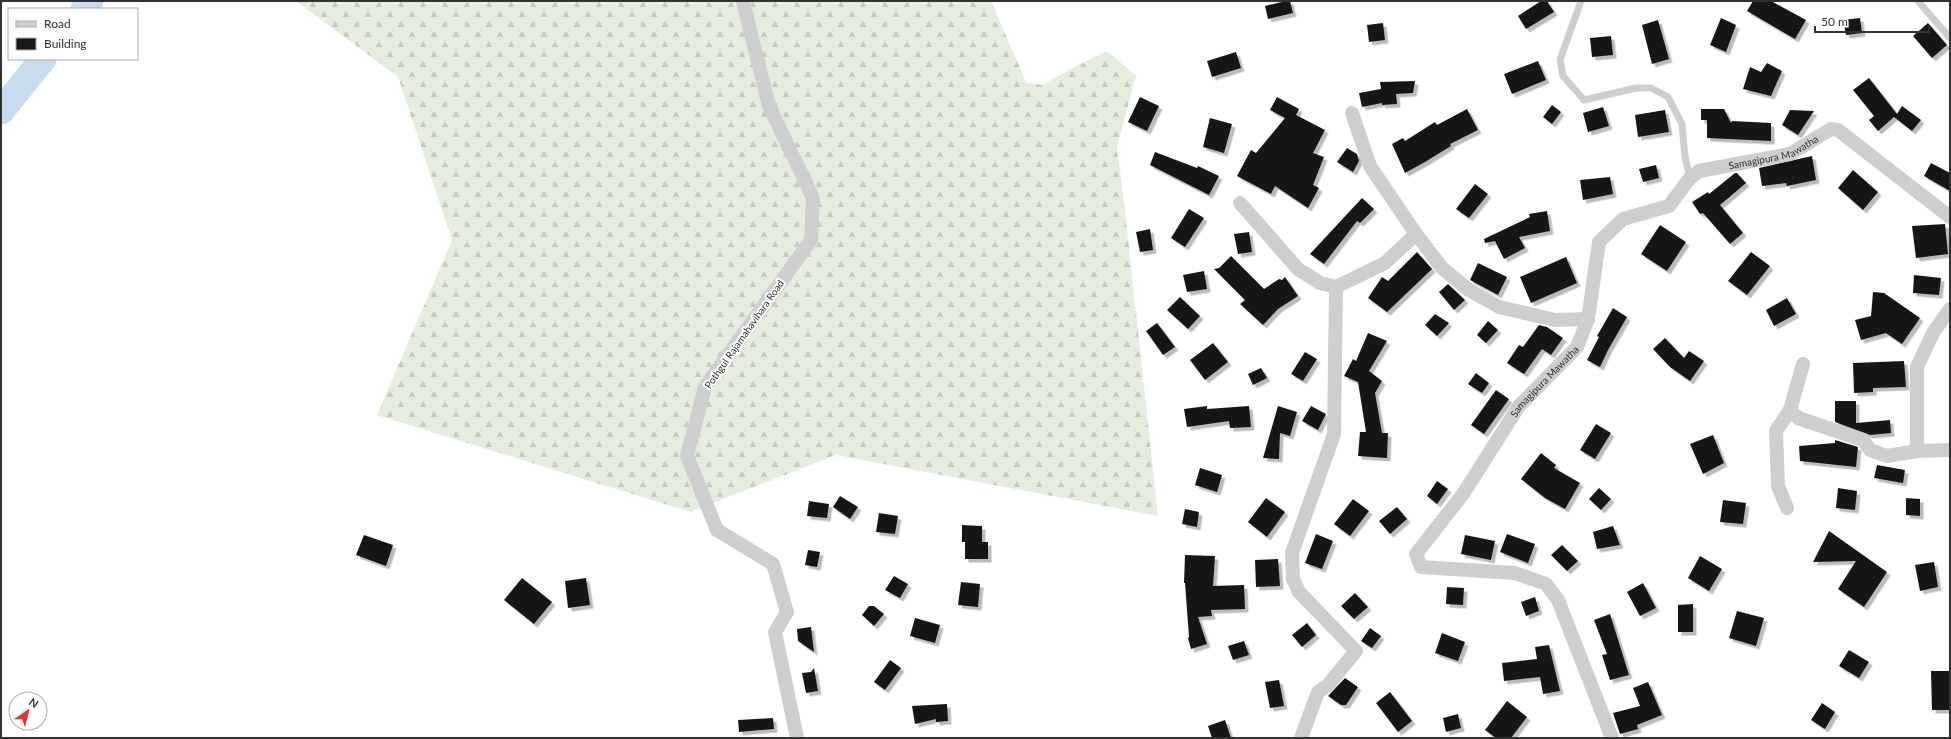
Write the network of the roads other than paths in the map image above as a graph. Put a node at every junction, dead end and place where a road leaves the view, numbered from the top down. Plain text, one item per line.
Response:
1 (743, 1) edge
2 (1581, 1) edge
3 (1918, 1) edge
4 (1950, 38) edge
5 (1352, 113) dead end
6 (1690, 178) junction
7 (1240, 203) dead end
8 (1950, 217) edge
9 (1416, 234) junction
10 (1336, 287) junction
11 (1950, 309) edge
12 (1588, 319) junction
13 (1803, 364) dead end
14 (1790, 410) junction
15 (1950, 450) edge
16 (1917, 451) junction
17 (1787, 508) dead end
18 (797, 738) edge
19 (1301, 738) edge
20 (1612, 738) edge

1 - 18 street, Pothgul Rajamahavihara Road
2 - 6 lane
3 - 4 lane
5 - 9 street
6 - 8 street, Samagipura Mawatha
6 - 12 street, Samagipura Mawatha
7 - 10 street
9 - 10 street
9 - 12 street
10 - 19 street
11 - 16 street
12 - 20 street, Samagipura Mawatha
13 - 14 street
14 - 16 street
14 - 17 street
15 - 16 street

